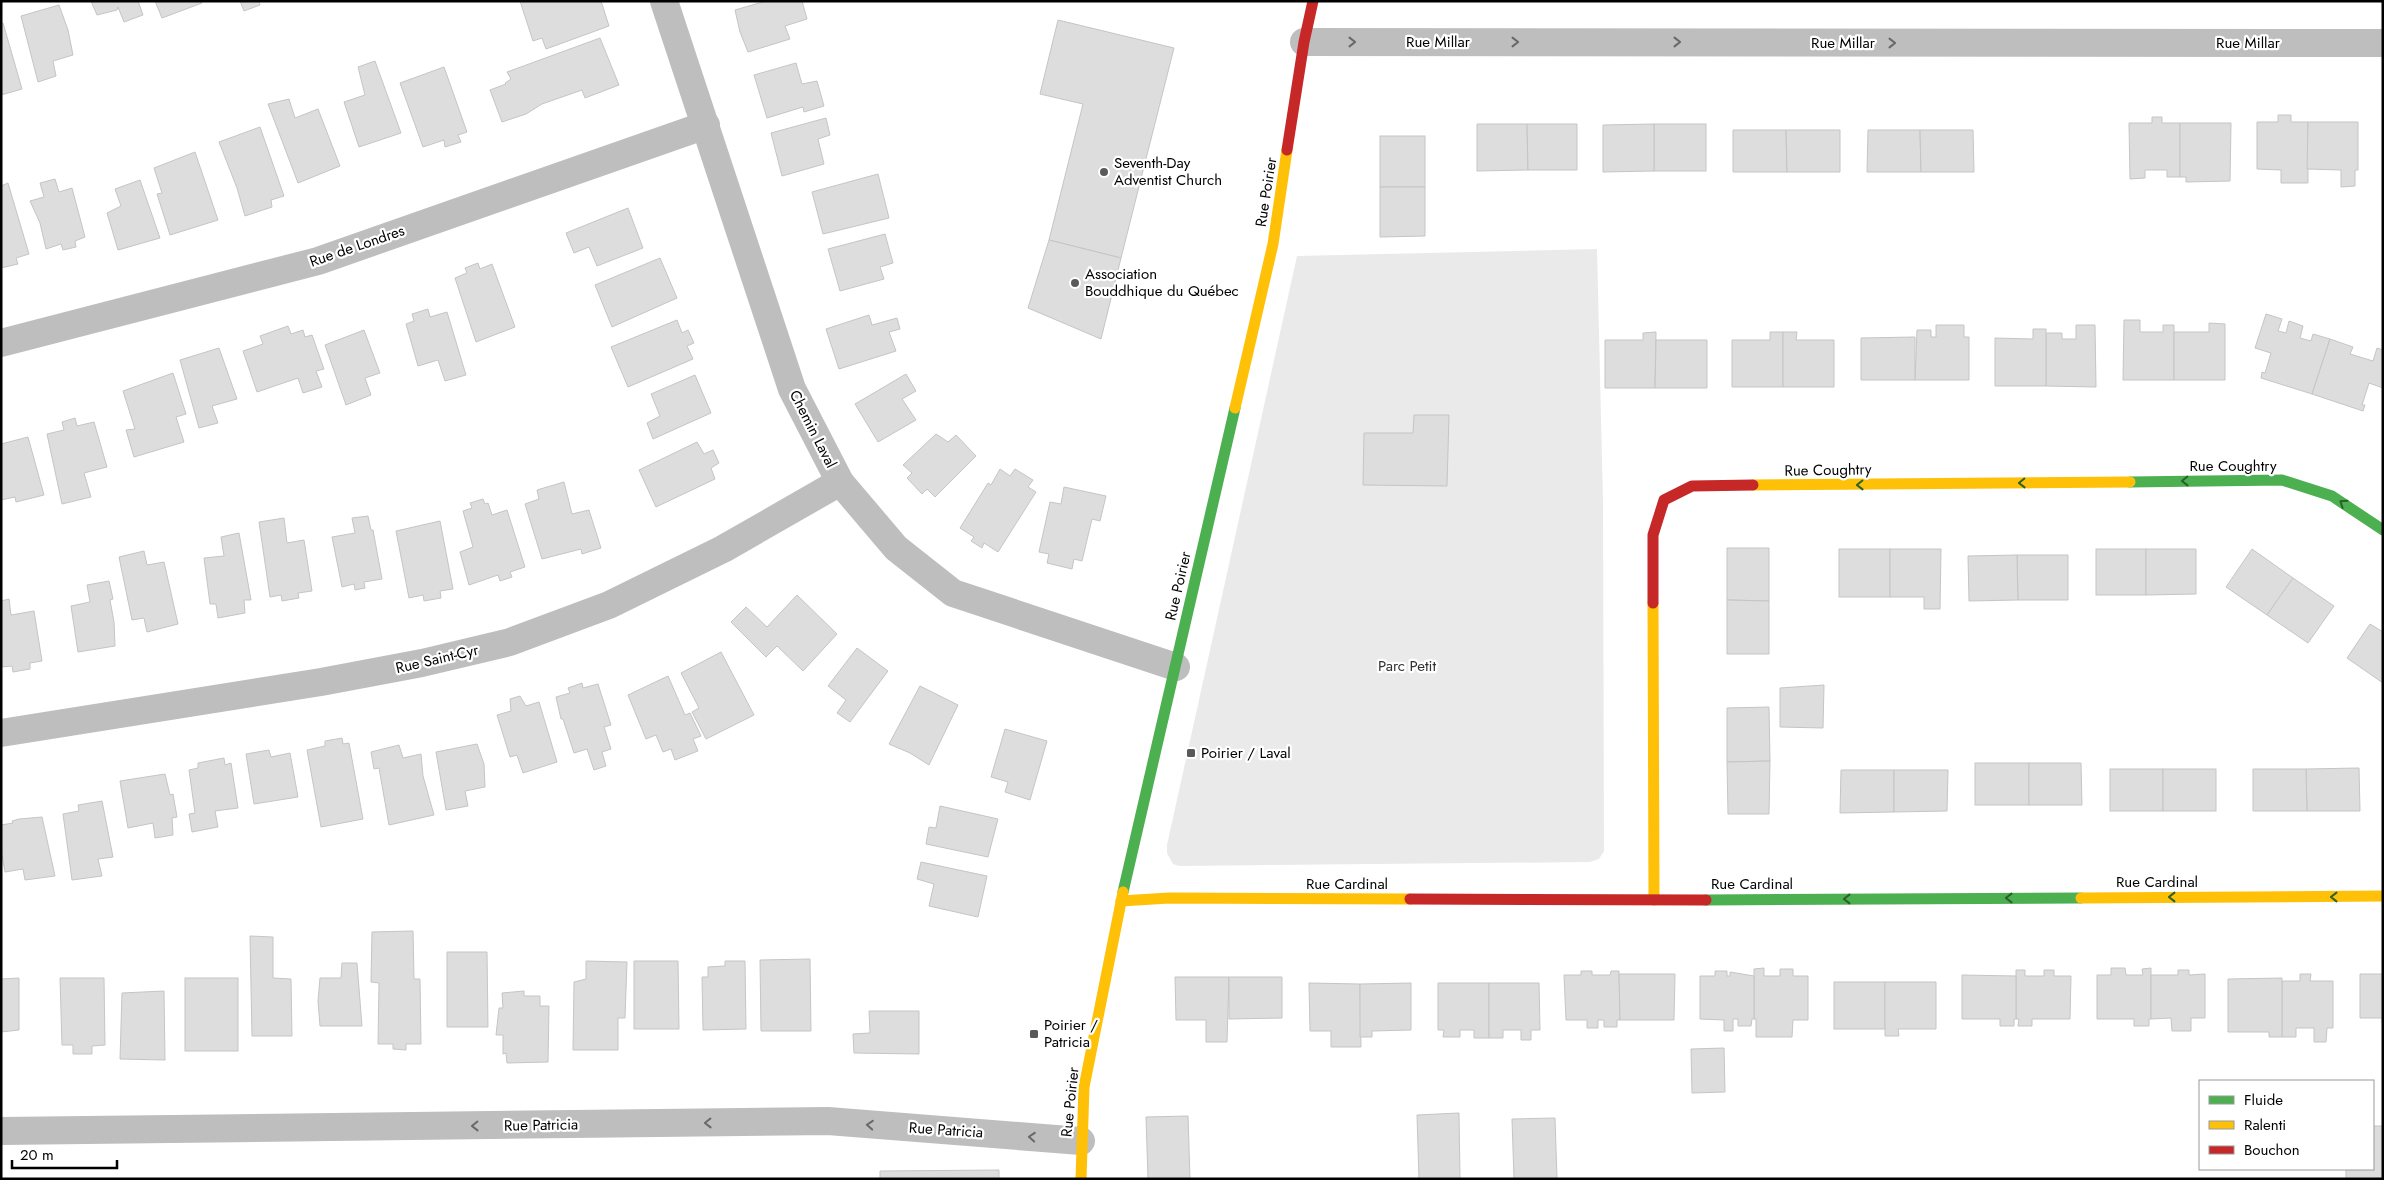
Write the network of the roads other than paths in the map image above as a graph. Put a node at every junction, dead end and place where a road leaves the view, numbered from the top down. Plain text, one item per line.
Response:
1 (664, 1) edge
2 (1313, 1) edge
3 (1304, 42) junction
4 (2383, 43) edge
5 (706, 125) junction
6 (1, 344) edge
7 (840, 482) junction
8 (2383, 530) edge
9 (1176, 667) junction
10 (1, 733) edge
11 (2383, 896) edge
12 (1654, 900) junction
13 (1121, 901) junction
14 (1, 1131) edge
15 (1081, 1141) junction
16 (1081, 1179) edge

1 - 5 street, Chemin Laval
2 - 3 street, Rue Poirier
3 -> 4 street, Rue Millar
3 - 9 street, Rue Poirier
5 - 6 street, Rue de Londres
5 - 7 street, Chemin Laval
7 - 9 street, Chemin Laval
7 - 10 street, Rue Saint-Cyr
8 -> 12 street, Rue Coughtry
9 - 13 street, Rue Poirier
11 -> 12 street, Rue Cardinal
12 - 13 street, Rue Cardinal
13 - 15 street, Rue Poirier
15 -> 14 street, Rue Patricia
15 - 16 street, Rue Poirier

